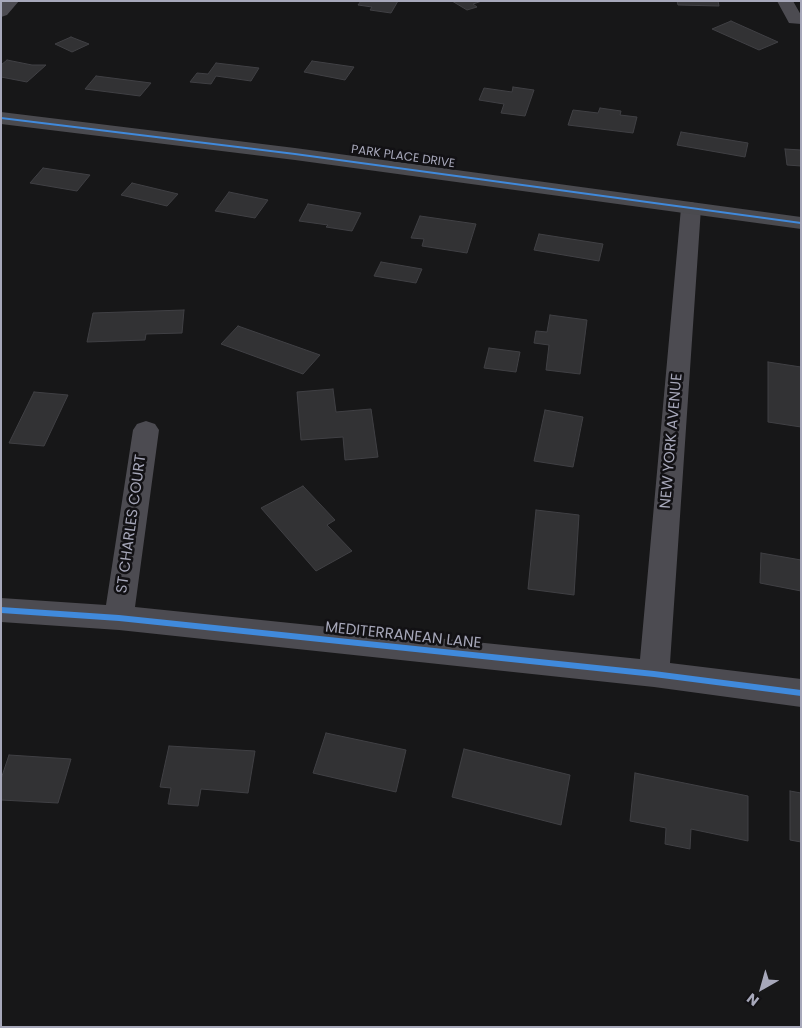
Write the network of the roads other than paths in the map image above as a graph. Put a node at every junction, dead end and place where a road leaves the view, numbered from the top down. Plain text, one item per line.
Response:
1 (11, 1) edge
2 (785, 1) edge
3 (1, 12) edge
4 (795, 20) dead end
5 (1, 118) edge
6 (691, 208) junction
7 (801, 223) edge
8 (146, 430) dead end
9 (1, 610) edge
10 (119, 618) junction
11 (654, 674) junction
12 (801, 693) edge

1 - 3 street
2 - 4 street
5 - 6 street, PARK PLACE DRIVE
6 - 7 street, PARK PLACE DRIVE
6 - 11 street, NEW YORK AVENUE
8 - 10 street, ST CHARLES COURT
9 - 10 street, MEDITERRANEAN LANE
10 - 11 street, MEDITERRANEAN LANE
11 - 12 street, MEDITERRANEAN LANE

